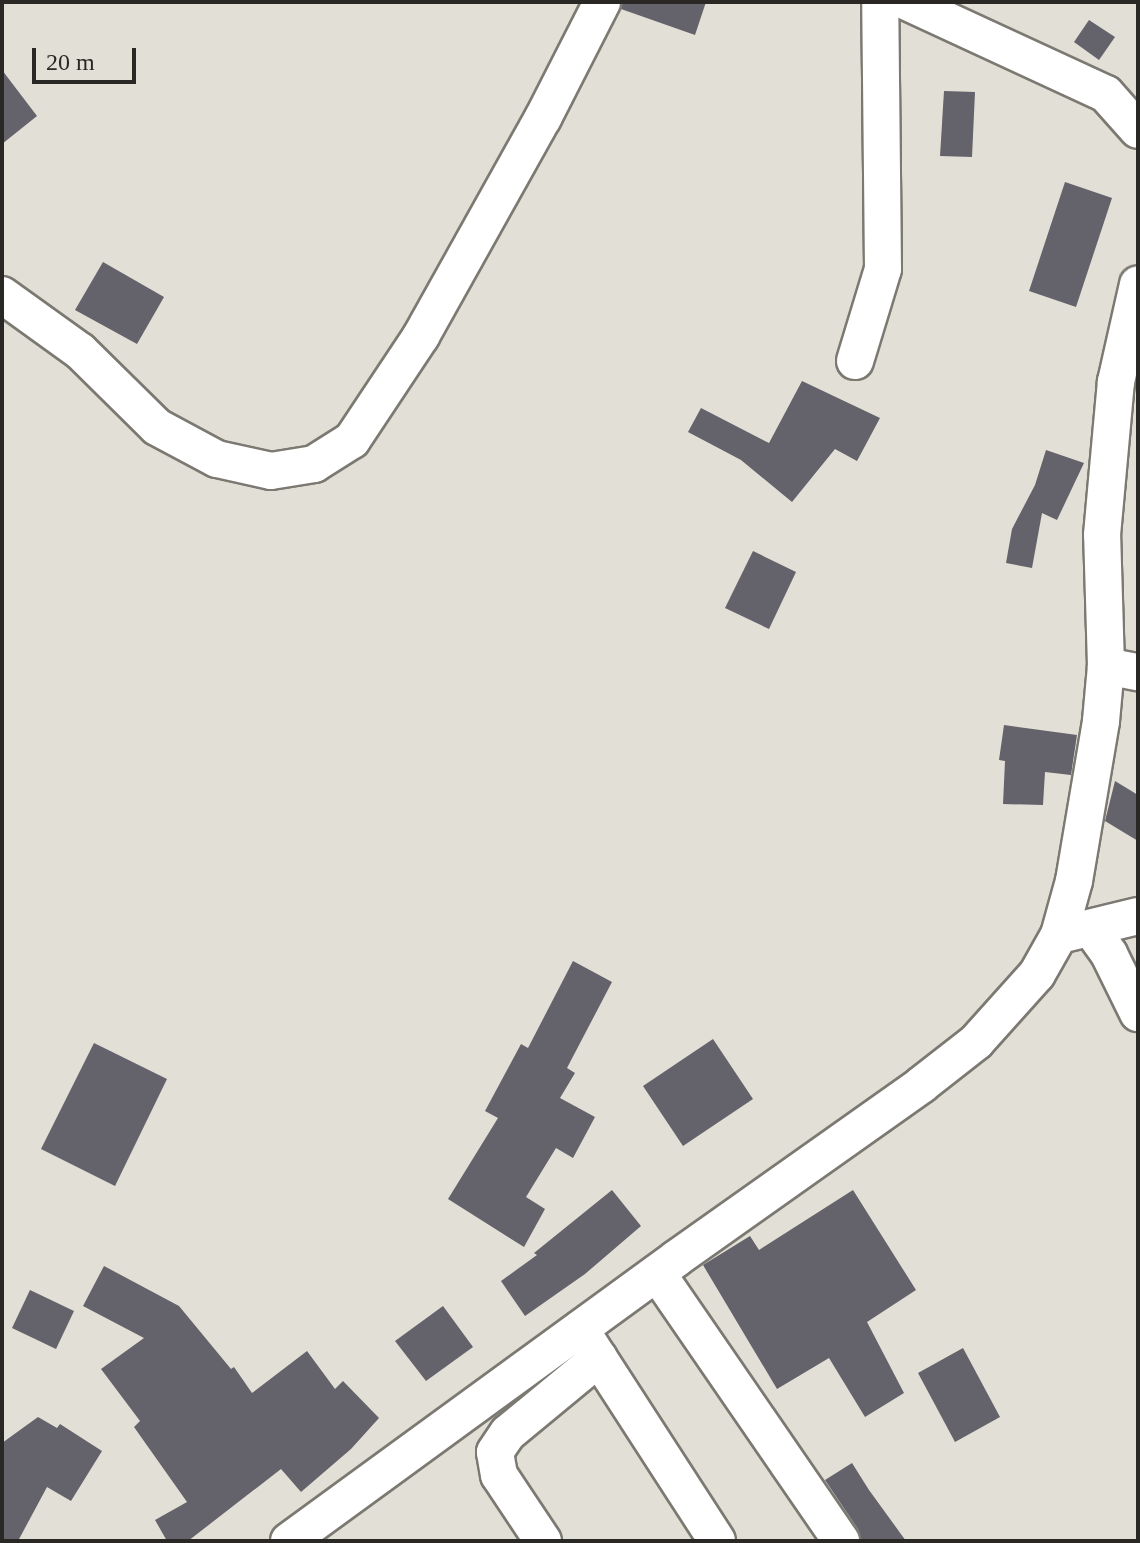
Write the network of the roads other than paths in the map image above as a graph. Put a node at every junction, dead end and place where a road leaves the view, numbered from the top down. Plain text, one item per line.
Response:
1 (602, 2) edge
2 (880, 2) edge
3 (907, 2) edge
4 (1136, 124) edge
5 (1138, 284) edge
6 (2, 295) edge
7 (855, 361) dead end
8 (1122, 669) edge
9 (1138, 916) edge
10 (1075, 932) junction
11 (1138, 1013) edge
12 (657, 1273) junction
13 (580, 1329) junction
14 (599, 1358) junction
15 (289, 1541) edge
16 (543, 1541) edge
17 (717, 1541) edge
18 (841, 1541) edge

1 - 6 street
2 - 7 street
3 - 4 street
5 - 8 street
8 - 10 street
9 - 10 street
10 - 11 street
10 - 12 street
12 - 13 street
12 - 18 street
13 - 14 street
13 - 15 street
14 - 16 street
14 - 17 street

